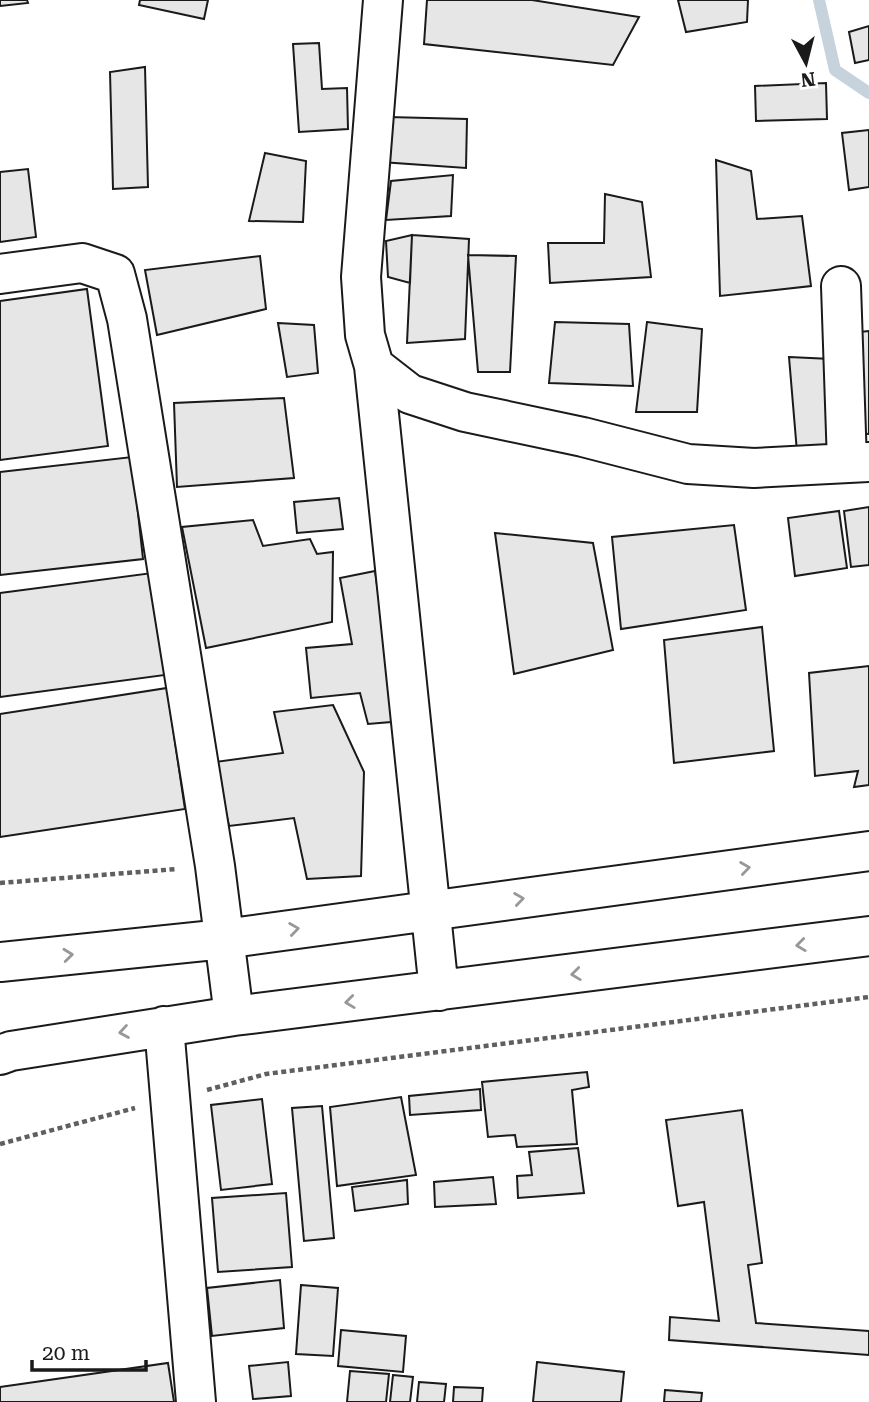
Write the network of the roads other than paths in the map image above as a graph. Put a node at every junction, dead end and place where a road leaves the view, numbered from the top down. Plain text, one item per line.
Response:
1 (383, 0) edge
2 (0, 274) edge
3 (841, 286) dead end
4 (374, 366) junction
5 (858, 462) edge
6 (869, 851) edge
7 (430, 911) junction
8 (869, 936) edge
9 (224, 939) junction
10 (0, 962) edge
11 (439, 991) junction
12 (234, 1016) junction
13 (164, 1026) junction
14 (0, 1055) edge
15 (196, 1402) edge

1 - 4 street
2 - 9 street
3 - 5 street
4 - 5 street
4 - 7 street
7 -> 6 street
9 -> 7 street
7 - 11 street
8 -> 11 street
10 -> 9 street
9 - 12 street
11 -> 12 street
12 - 13 street
13 -> 14 street
13 - 15 street

